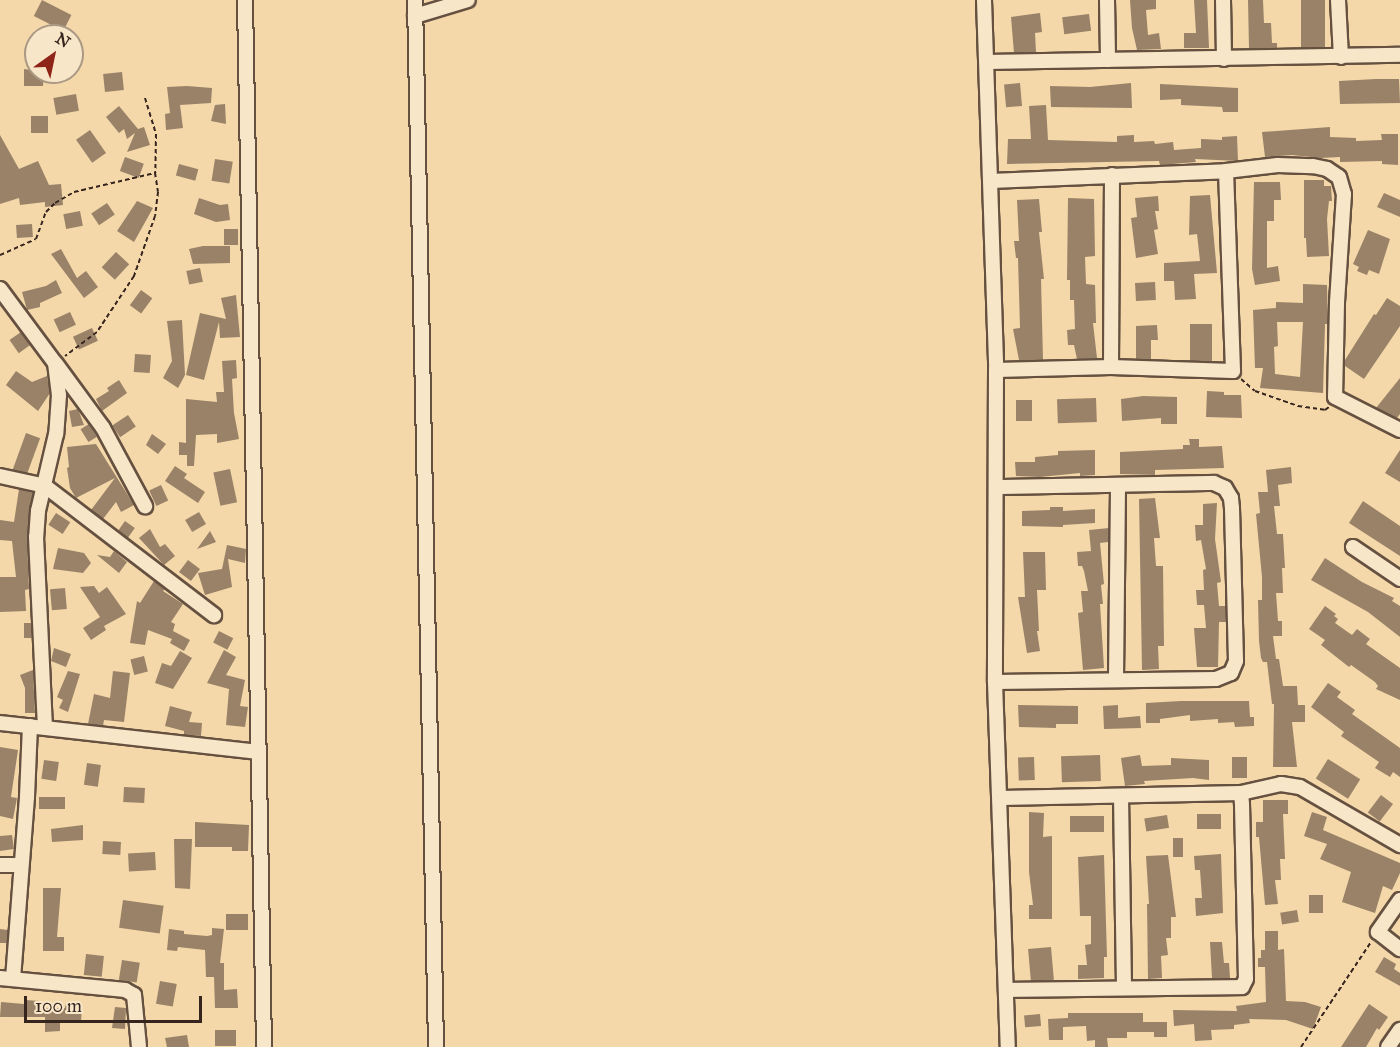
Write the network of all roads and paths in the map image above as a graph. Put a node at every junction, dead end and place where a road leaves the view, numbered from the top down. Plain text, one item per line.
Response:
1 (245, 0) edge
2 (416, 0) edge
3 (468, 0) edge
4 (984, 0) edge
5 (1107, 0) edge
6 (1223, 0) edge
7 (1338, 0) edge
8 (416, 16) junction
9 (1400, 55) edge
10 (1341, 57) junction
11 (1224, 59) junction
12 (1108, 60) junction
13 (987, 62) junction
14 (145, 98) dead end
15 (1226, 171) junction
16 (155, 173) junction
17 (1112, 175) junction
18 (991, 181) junction
19 (0, 255) edge
20 (0, 289) edge
21 (55, 363) junction
22 (1111, 367) junction
23 (996, 370) junction
24 (1233, 371) junction
25 (1335, 397) junction
26 (1400, 430) edge
27 (0, 476) edge
28 (45, 486) junction
29 (1118, 486) junction
30 (996, 487) junction
31 (145, 506) dead end
32 (1353, 547) dead end
33 (1400, 579) edge
34 (214, 615) dead end
35 (1116, 680) junction
36 (995, 682) junction
37 (0, 723) edge
38 (30, 726) junction
39 (45, 726) junction
40 (258, 752) junction
41 (1241, 793) junction
42 (1121, 796) junction
43 (1001, 798) junction
44 (1400, 845) edge
45 (0, 865) edge
46 (20, 865) junction
47 (1400, 900) edge
48 (1378, 932) junction
49 (1400, 949) edge
50 (7, 979) edge
51 (1124, 988) junction
52 (1008, 990) junction
53 (1400, 1030) edge
54 (139, 1047) edge
55 (264, 1047) edge
56 (436, 1047) edge
57 (1008, 1047) edge
58 (1301, 1047) edge
59 (1388, 1047) edge

1 - 40 street
2 - 8 street
3 - 8 street
4 - 13 street
5 - 12 street
6 - 11 street
7 - 10 street
8 - 56 street
9 - 10 street
10 - 11 street
11 - 12 street
12 - 13 street
13 - 18 street
14 - 16 path
15 - 17 street
15 - 24 street
15 - 25 street
16 - 19 path
16 - 21 path
17 - 18 street
17 - 22 street
18 - 23 street
20 - 21 street
21 - 28 street
21 - 31 street
22 - 23 street
22 - 24 street
23 - 30 street
24 - 25 path
25 - 26 street
27 - 28 street
28 - 34 street
28 - 39 street
29 - 30 street
29 - 35 street
29 - 35 street
30 - 36 street
32 - 33 street
35 - 36 street
36 - 43 street
37 - 38 street
38 - 39 street
38 - 46 street
39 - 40 street
40 - 55 street
41 - 42 street
41 - 44 street
41 - 51 street
42 - 43 street
42 - 51 street
43 - 52 street
45 - 46 street
46 - 50 street
47 - 48 street
48 - 49 street
48 - 58 path
50 - 54 street
51 - 52 street
52 - 57 street
53 - 59 street

